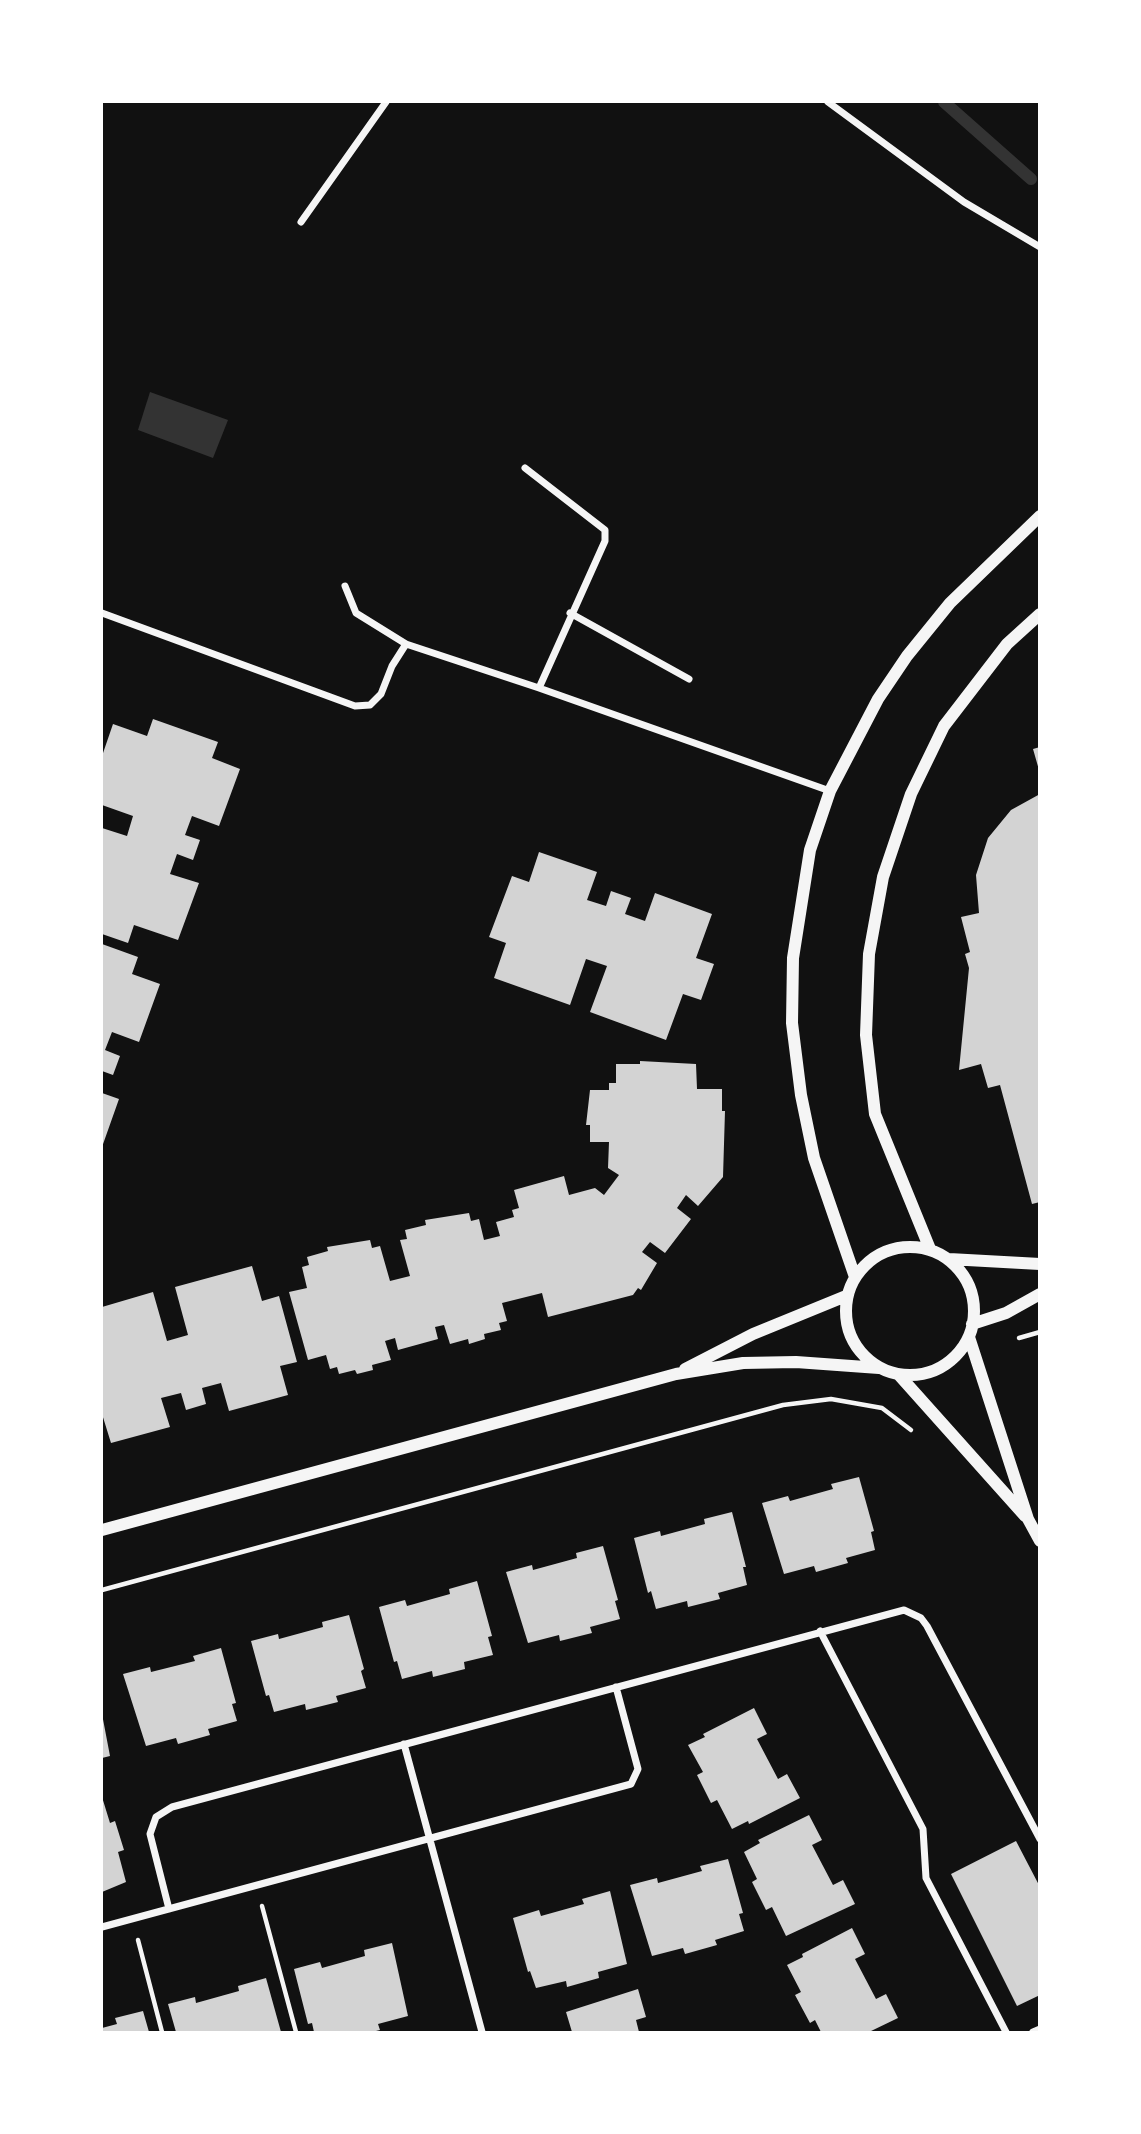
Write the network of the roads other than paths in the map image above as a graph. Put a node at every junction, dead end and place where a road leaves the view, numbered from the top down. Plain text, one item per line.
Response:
1 (386, 102) edge
2 (828, 102) edge
3 (301, 222) dead end
4 (1040, 247) edge
5 (526, 468) dead end
6 (1040, 516) edge
7 (345, 586) dead end
8 (102, 613) edge
9 (570, 613) junction
10 (1040, 614) edge
11 (406, 644) junction
12 (689, 679) dead end
13 (539, 688) junction
14 (830, 791) junction
15 (930, 1249) junction
16 (949, 1259) junction
17 (1040, 1264) edge
18 (855, 1277) junction
19 (1040, 1294) edge
20 (846, 1296) junction
21 (971, 1330) junction
22 (879, 1368) junction
23 (676, 1374) junction
24 (899, 1375) junction
25 (1028, 1518) junction
26 (102, 1530) edge
27 (1040, 1541) edge
28 (820, 1631) junction
29 (616, 1687) junction
30 (404, 1744) junction
31 (429, 1838) junction
32 (1040, 1839) edge
33 (169, 1909) junction
34 (102, 1927) edge
35 (1040, 2029) edge
36 (482, 2032) edge
37 (1006, 2032) edge
38 (1033, 2032) edge

1 - 3 street
2 - 4 street
5 - 9 street
6 - 14 street
7 - 11 street
8 - 11 street
9 - 12 street
9 - 13 street
10 - 15 street
11 - 13 street
13 - 14 street
14 - 18 street
15 - 16 street
15 - 18 street
16 - 17 street
16 - 21 street
18 - 20 street
19 - 21 street
20 - 22 street
20 - 23 street
21 - 24 street
21 - 25 street
22 - 23 street
22 - 24 street
23 - 26 street
24 - 25 street
25 - 27 street
28 - 29 street
28 - 32 street
28 - 37 street
29 - 30 street
29 - 31 street
30 - 31 street
30 - 33 street
31 - 33 street
31 - 36 street
33 - 34 street
35 - 38 street

